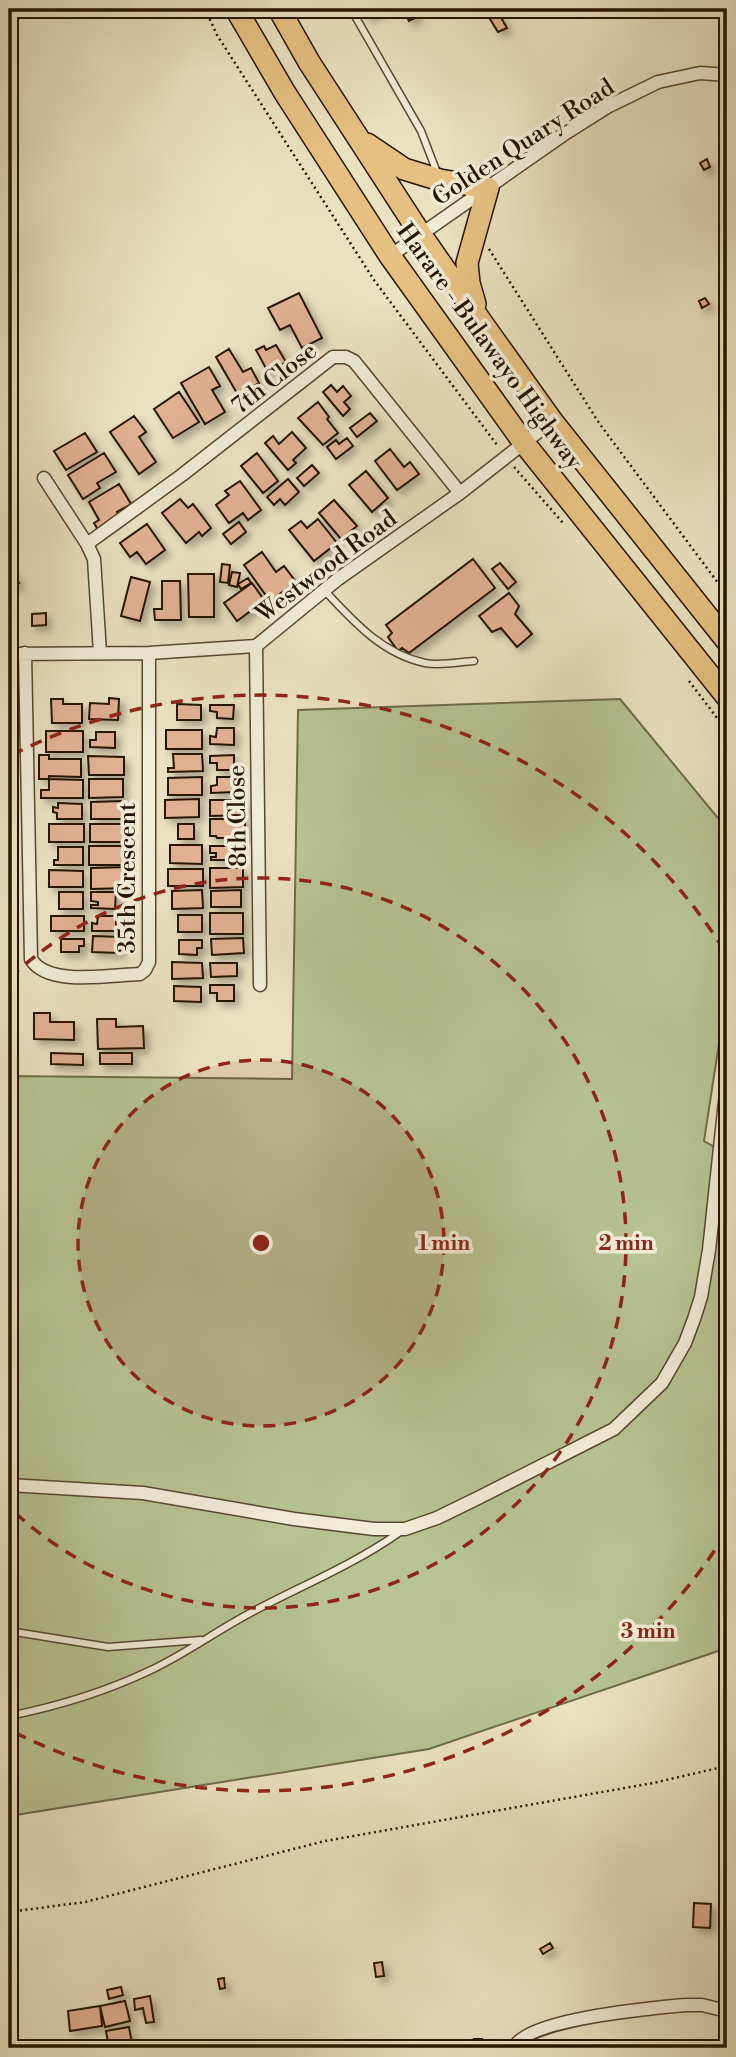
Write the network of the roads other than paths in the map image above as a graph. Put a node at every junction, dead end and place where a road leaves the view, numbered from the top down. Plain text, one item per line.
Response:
1 (236, 9) edge
2 (279, 9) edge
3 (351, 9) edge
4 (727, 75) edge
5 (358, 138) junction
6 (440, 180) junction
7 (488, 188) junction
8 (421, 235) junction
9 (390, 256) junction
10 (480, 320) junction
11 (552, 421) junction
12 (524, 443) junction
13 (44, 478) dead end
14 (460, 493) junction
15 (87, 544) junction
16 (324, 590) junction
17 (727, 641) edge
18 (256, 646) junction
19 (25, 653) junction
20 (100, 653) junction
21 (149, 653) junction
22 (9, 654) edge
23 (474, 661) dead end
24 (727, 697) edge
25 (260, 985) dead end
26 (727, 1083) edge
27 (9, 1485) edge
28 (405, 1529) junction
29 (9, 1631) edge
30 (203, 1640) junction
31 (9, 1716) edge
32 (727, 2011) edge
33 (514, 2048) edge

1 - 9 highway, Harare - Bulawayo Highway
2 - 5 highway, Harare - Bulawayo Highway
3 - 6 lane
4 - 7 street, Golden Quary Road
5 - 6 highway
5 - 8 highway, Harare - Bulawayo Highway
6 - 7 highway
7 - 8 street, Golden Quary Road
7 - 10 highway
8 - 9 street, Golden Quary Road
8 - 10 highway, Harare - Bulawayo Highway
9 - 12 highway, Harare - Bulawayo Highway
10 - 11 highway, Harare - Bulawayo Highway
11 - 12 street, Westwood Road
11 - 17 highway, Harare - Bulawayo Highway
12 - 14 street, Westwood Road
12 - 24 highway, Harare - Bulawayo Highway
13 - 15 street
14 - 15 street, 7th Close
14 - 16 street, Westwood Road
15 - 20 street
16 - 18 street, Westwood Road
16 - 23 lane
18 - 21 street, Westwood Road
18 - 25 street, 8th Close
19 - 20 street, Westwood Road
19 - 21 street, 35th Crescent
19 - 22 street, Westwood Road
20 - 21 street, Westwood Road
26 - 28 street
27 - 28 street
28 - 30 lane
29 - 30 lane
30 - 31 lane
32 - 33 street

